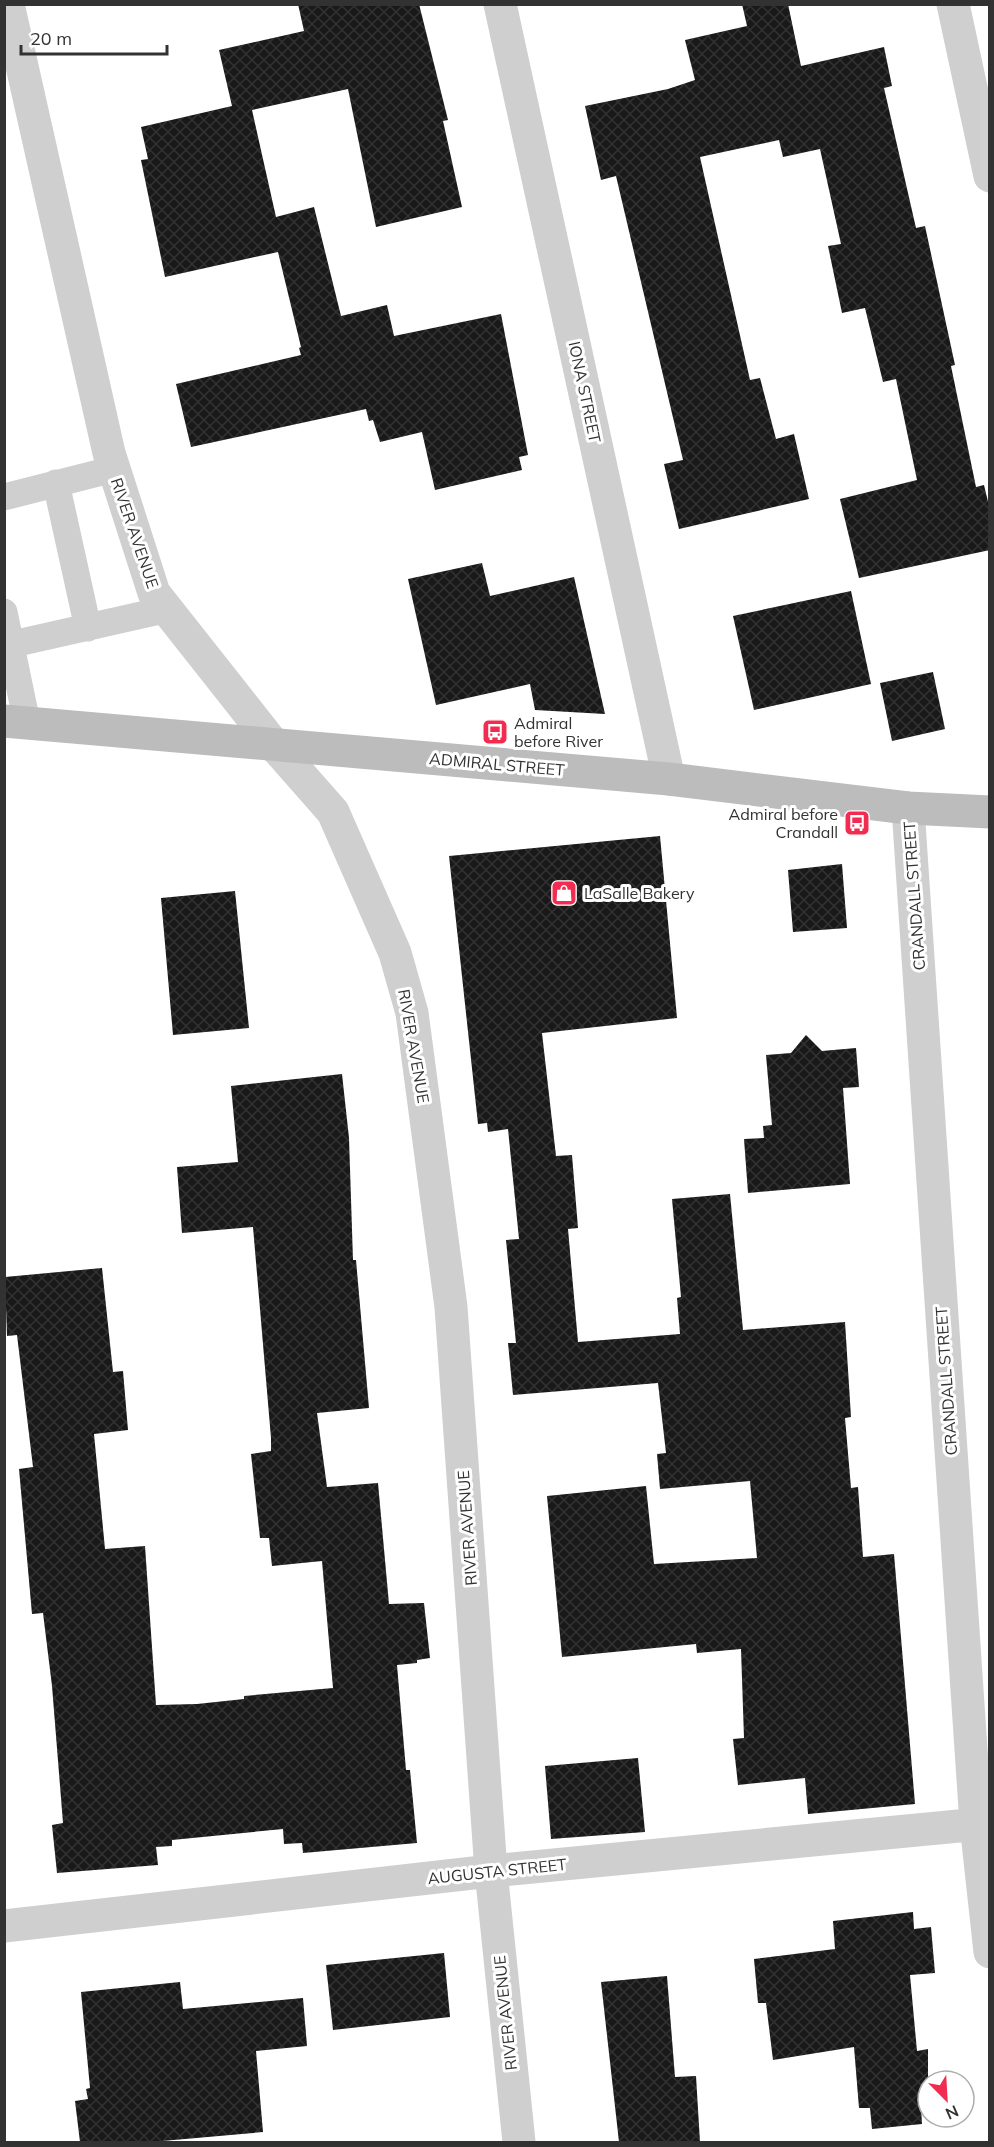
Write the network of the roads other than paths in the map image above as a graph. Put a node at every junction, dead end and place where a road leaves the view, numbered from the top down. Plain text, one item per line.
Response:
1 (8, 4) edge
2 (500, 4) edge
3 (953, 4) edge
4 (990, 176) edge
5 (114, 469) junction
6 (56, 483) junction
7 (4, 497) edge
8 (168, 609) junction
9 (4, 612) edge
10 (88, 628) junction
11 (8, 646) edge
12 (16, 722) edge
13 (274, 745) junction
14 (669, 779) junction
15 (908, 808) junction
16 (990, 812) edge
17 (982, 1824) edge
18 (490, 1871) junction
19 (4, 1926) edge
20 (990, 1952) edge
21 (519, 2142) edge

1 - 5 street, RIVER AVENUE
2 - 14 street, IONA STREET
3 - 4 street
5 - 6 lane
5 - 8 street, RIVER AVENUE
6 - 7 lane
6 - 10 lane
8 - 10 lane
8 - 13 street, RIVER AVENUE
9 - 11 lane
10 - 11 lane
11 - 12 lane
12 - 13 main road, ADMIRAL STREET
13 - 14 main road, ADMIRAL STREET
13 - 18 street, RIVER AVENUE
14 - 15 main road, ADMIRAL STREET
15 - 16 main road, ADMIRAL STREET
15 - 17 street, CRANDALL STREET
17 - 18 street, AUGUSTA STREET
17 - 20 street, CRANDALL STREET
18 - 19 street, AUGUSTA STREET
18 - 21 street, RIVER AVENUE

